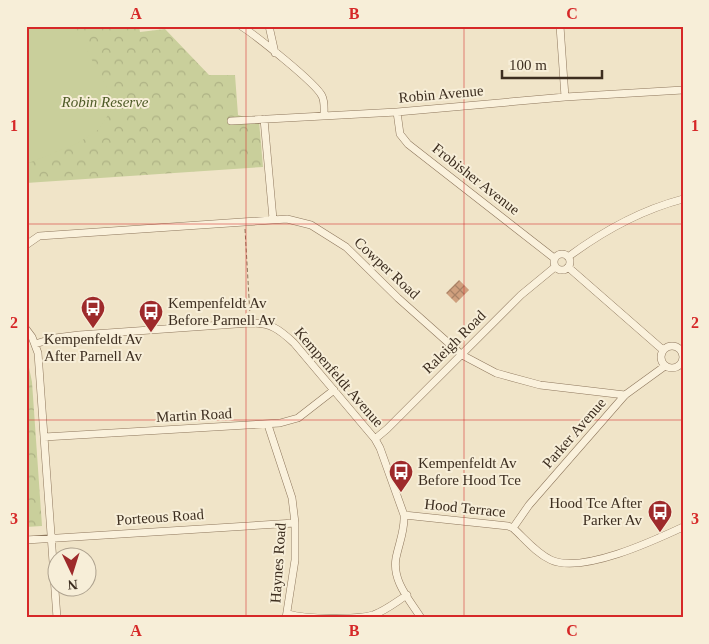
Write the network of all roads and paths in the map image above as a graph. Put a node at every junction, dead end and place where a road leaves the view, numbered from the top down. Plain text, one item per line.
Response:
1 (240, 26) edge
2 (269, 26) edge
3 (560, 26) edge
4 (275, 53) junction
5 (683, 90) edge
6 (565, 97) junction
7 (397, 112) junction
8 (324, 116) junction
9 (264, 119) junction
10 (230, 121) dead end
11 (683, 198) edge
12 (273, 219) junction
13 (244, 221) junction
14 (26, 245) edge
15 (568, 256) junction
16 (554, 258) junction
17 (555, 267) junction
18 (568, 267) junction
19 (250, 323) junction
20 (26, 329) edge
21 (35, 344) junction
22 (681, 347) edge
23 (663, 350) junction
24 (462, 354) junction
25 (681, 365) edge
26 (666, 366) junction
27 (334, 390) junction
28 (624, 395) junction
29 (268, 425) junction
30 (44, 437) junction
31 (375, 439) junction
32 (404, 515) junction
33 (295, 523) junction
34 (683, 527) edge
35 (513, 528) junction
36 (52, 538) junction
37 (26, 540) edge
38 (407, 595) junction
39 (287, 616) edge
40 (57, 618) edge
41 (421, 618) edge

1 - 4 street
2 - 4 street
3 - 6 street
4 - 8 street
5 - 6 street, Robin Avenue
6 - 7 street, Robin Avenue
7 - 8 street, Robin Avenue
7 - 16 street, Frobisher Avenue
8 - 9 street, Robin Avenue
9 - 10 street, Robin Avenue
9 - 12 street
11 - 15 street
12 - 13 street, Cowper Road
12 - 24 street, Cowper Road
13 - 14 street, Cowper Road
13 - 19 path
15 - 16 street
15 - 18 street
16 - 17 street
17 - 18 street
17 - 24 street, Raleigh Road
18 - 23 street
19 - 21 street, Kempenfeldt Avenue
19 - 27 street, Kempenfeldt Avenue
20 - 21 street
21 - 30 street
22 - 23 street
22 - 25 street
23 - 26 street
24 - 28 street, Cowper Road
24 - 31 street, Raleigh Road
25 - 26 street
26 - 28 street, Parker Avenue
27 - 29 street, Martin Road
27 - 31 street, Kempenfeldt Avenue
28 - 35 street, Parker Avenue
29 - 30 street, Martin Road
29 - 33 street, Haynes Road
30 - 36 street
31 - 32 street, Kempenfeldt Avenue
32 - 35 street, Hood Terrace
32 - 38 street, Kempenfeldt Avenue
33 - 36 street, Porteous Road
33 - 39 street, Haynes Road
34 - 35 street, Hood Terrace
36 - 37 street, Porteous Road
36 - 40 street
38 - 39 street
38 - 41 street, Kempenfeldt Avenue

